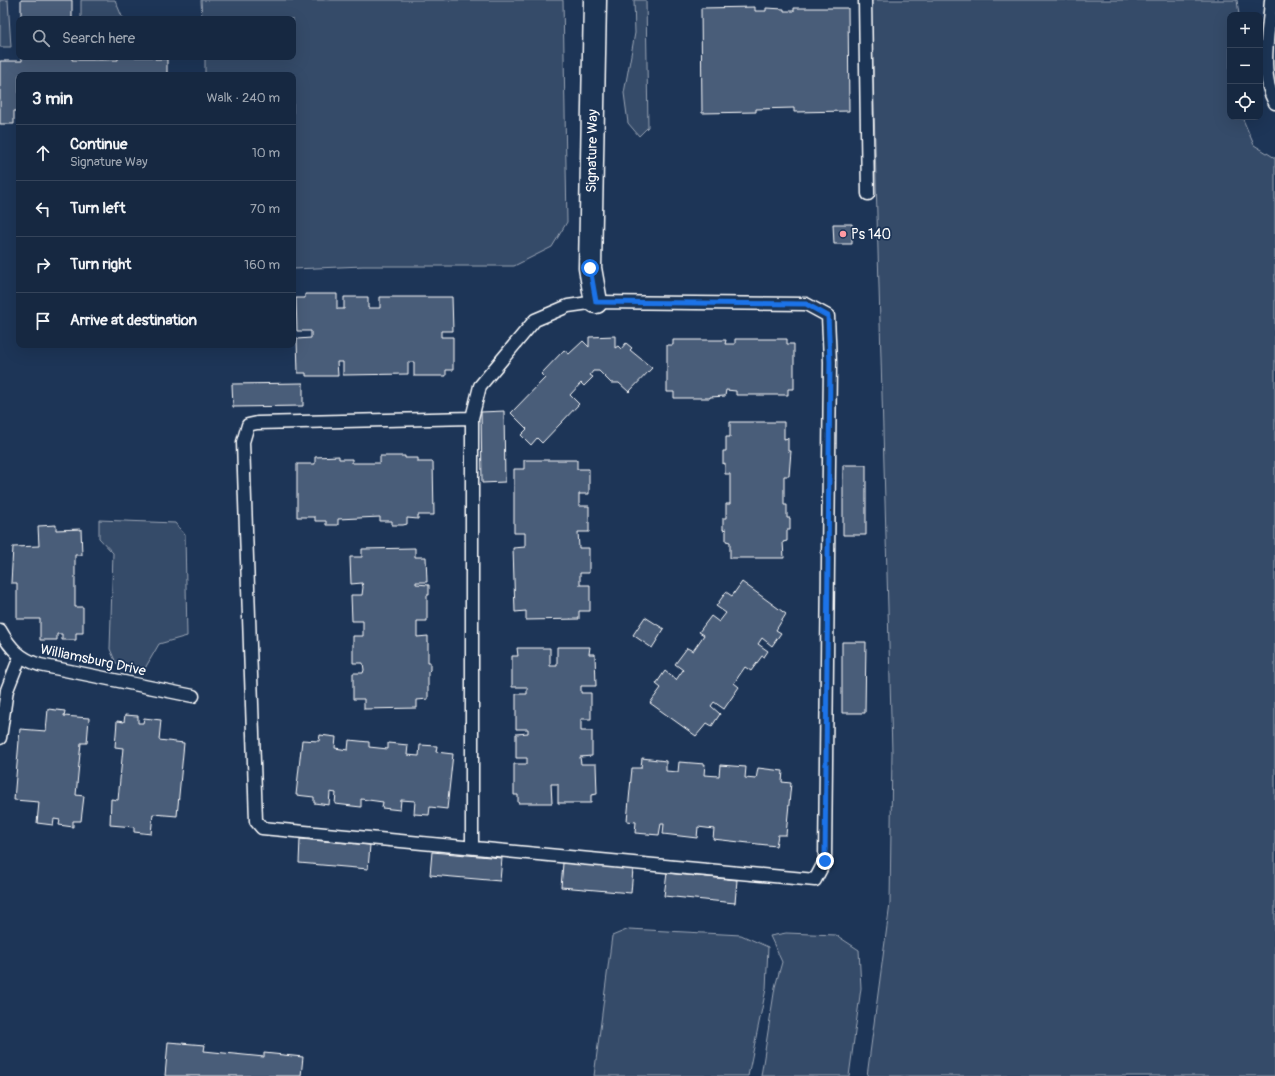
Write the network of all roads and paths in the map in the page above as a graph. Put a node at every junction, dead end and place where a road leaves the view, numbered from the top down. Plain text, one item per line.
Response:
1 (595, 0) edge
2 (865, 0) edge
3 (1271, 0) edge
4 (1275, 104) edge
5 (868, 194) dead end
6 (596, 302) junction
7 (472, 418) junction
8 (0, 630) edge
9 (20, 657) junction
10 (193, 696) dead end
11 (0, 738) edge
12 (472, 847) junction

1 - 6 street, Signature Way
2 - 5 lane
3 - 4 lane
6 - 7 lane
6 - 12 lane
7 - 12 lane
7 - 12 lane
8 - 9 lane, Williamsburg Drive
9 - 10 lane, Williamsburg Drive
9 - 11 lane

